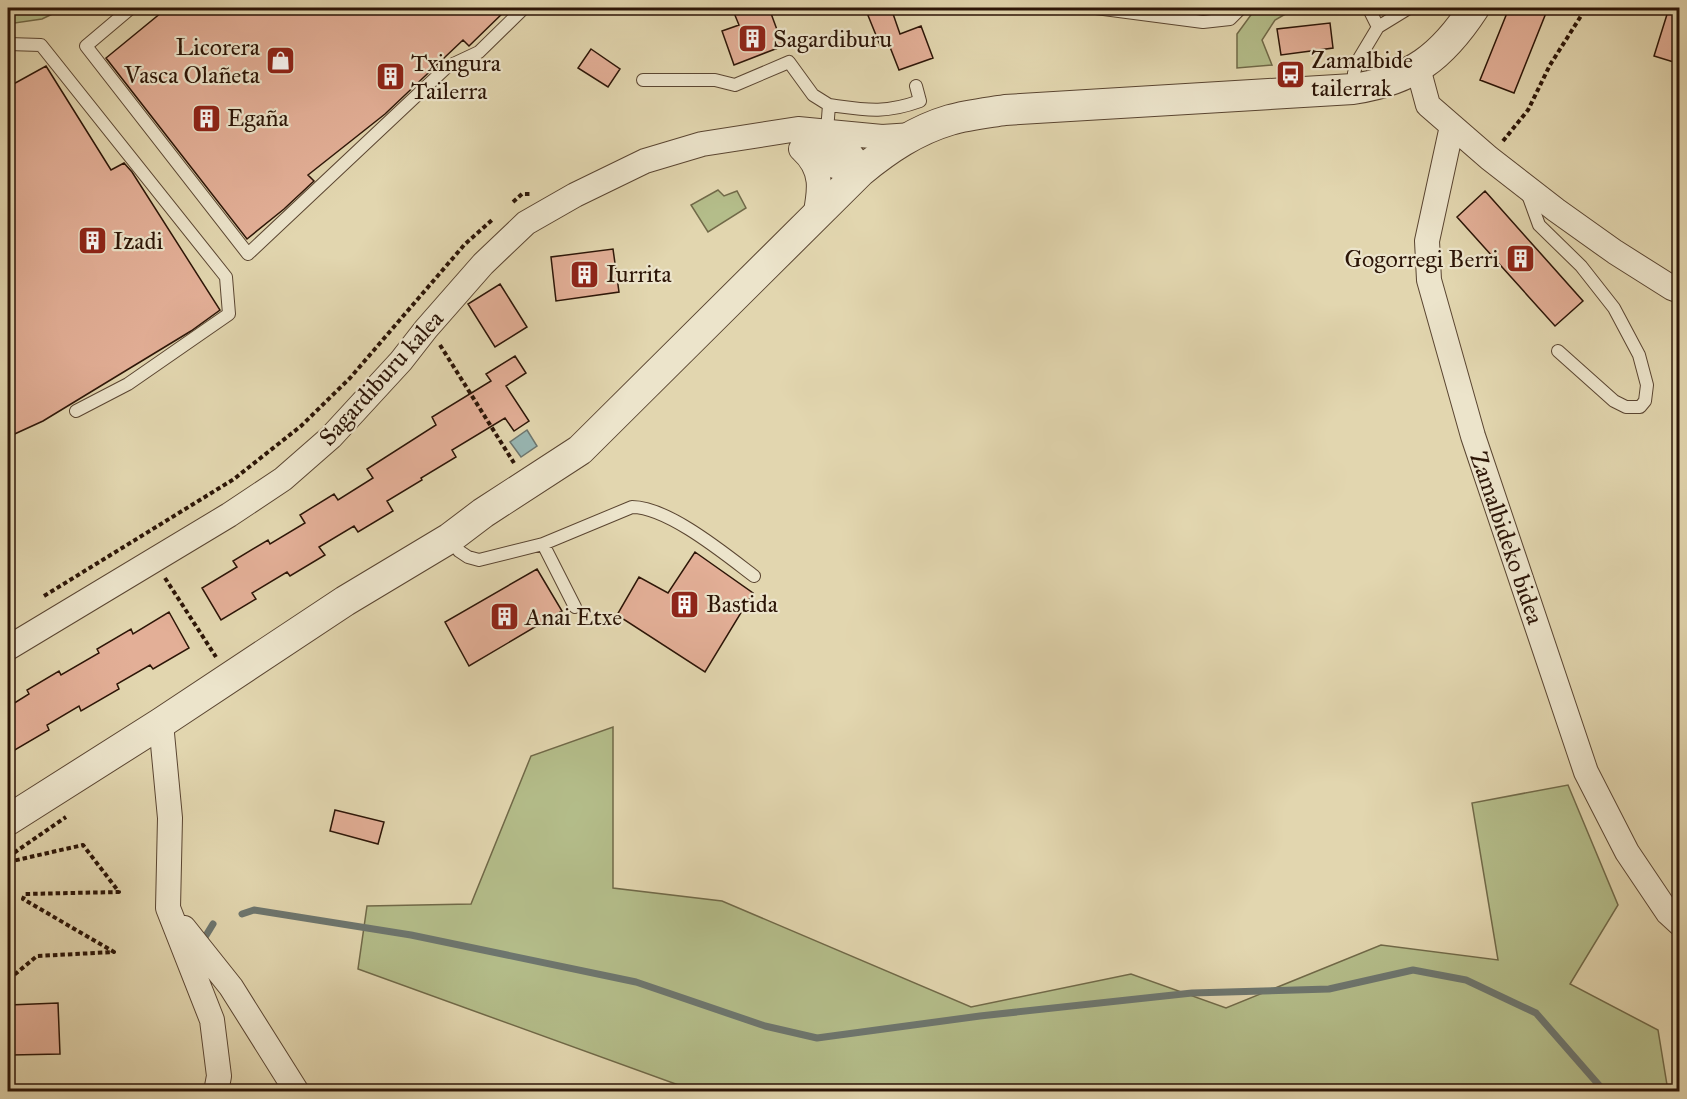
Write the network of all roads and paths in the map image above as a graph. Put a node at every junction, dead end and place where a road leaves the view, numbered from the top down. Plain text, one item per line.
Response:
1 (132, 8) edge
2 (524, 8) edge
3 (1096, 8) edge
4 (1241, 8) edge
5 (1370, 8) edge
6 (1409, 8) edge
7 (1474, 8) edge
8 (1586, 8) edge
9 (1378, 27) junction
10 (8, 44) edge
11 (1418, 68) junction
12 (643, 80) dead end
13 (916, 86) dead end
14 (1353, 90) junction
15 (829, 105) junction
16 (1452, 126) junction
17 (913, 135) junction
18 (812, 137) junction
19 (1489, 158) junction
20 (861, 171) junction
21 (1524, 185) junction
22 (815, 217) junction
23 (1680, 291) edge
24 (404, 315) dead end
25 (435, 338) dead end
26 (1558, 351) dead end
27 (76, 411) dead end
28 (519, 471) dead end
29 (450, 538) junction
30 (543, 543) junction
31 (160, 570) dead end
32 (754, 576) dead end
33 (37, 601) dead end
34 (575, 607) dead end
35 (8, 648) edge
36 (218, 660) dead end
37 (161, 723) junction
38 (8, 820) edge
39 (8, 862) edge
40 (168, 908) junction
41 (1680, 924) edge
42 (8, 980) edge
43 (216, 1092) edge
44 (297, 1092) edge

1 - 2 lane
3 - 4 lane
5 - 9 lane
6 - 9 lane
7 - 11 street
8 - 19 path
9 - 14 lane
10 - 27 lane
11 - 14 street
11 - 16 street
12 - 15 lane
13 - 15 lane
14 - 17 street
15 - 18 lane
16 - 19 street
16 - 41 street, Zamalbideko bidea
17 - 18 street, Sagardiburu kalea
17 - 20 street
18 - 20 street, Sagardiburu kalea
18 - 22 street
18 - 35 street, Sagardiburu kalea
19 - 21 street
20 - 22 street
21 - 23 street
21 - 26 lane
22 - 29 street
24 - 33 path
25 - 28 path
29 - 30 lane
29 - 37 street
30 - 32 lane
30 - 34 lane
31 - 36 path
37 - 38 street
37 - 40 street
39 - 42 path
40 - 43 street
40 - 44 street

